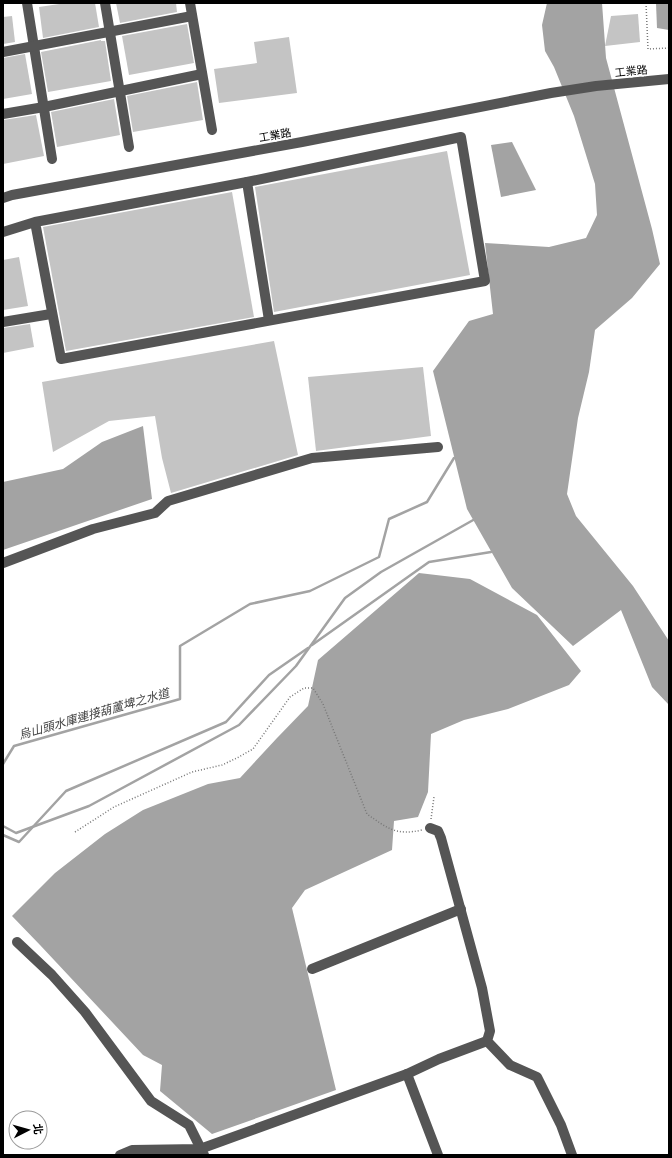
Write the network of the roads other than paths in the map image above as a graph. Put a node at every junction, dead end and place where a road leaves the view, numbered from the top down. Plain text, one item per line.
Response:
1 (26, 3) edge
2 (105, 3) edge
3 (190, 3) edge
4 (192, 16) junction
5 (110, 32) junction
6 (34, 47) junction
7 (3, 52) edge
8 (202, 74) junction
9 (669, 79) edge
10 (120, 92) junction
11 (44, 107) junction
12 (3, 114) edge
13 (212, 130) dead end
14 (129, 147) dead end
15 (52, 159) dead end
16 (247, 182) junction
17 (6, 195) edge
18 (35, 222) junction
19 (3, 232) edge
20 (52, 314) junction
21 (269, 320) junction
22 (3, 322) edge
23 (438, 447) dead end
24 (3, 563) edge
25 (430, 828) road end
26 (462, 909) junction
27 (16, 942) dead end
28 (312, 969) dead end
29 (486, 1042) junction
30 (407, 1074) junction
31 (202, 1152) edge
32 (120, 1155) edge
33 (438, 1155) edge
34 (572, 1155) edge

1 - 6 street
2 - 5 street
3 - 4 street
4 - 5 street
4 - 8 street
5 - 6 street
5 - 10 street
6 - 7 street
6 - 11 street
8 - 10 street
8 - 13 street
9 - 17 street, 工業路
10 - 11 street
10 - 14 street
11 - 12 street
11 - 15 street
16 - 18 street
16 - 21 street
16 - 21 street
18 - 19 street
18 - 20 street
20 - 21 street
20 - 22 street
23 - 24 street
25 - 26 street
26 - 28 street
26 - 29 street
27 - 31 street
29 - 30 street
29 - 34 street
30 - 31 street
30 - 33 street
31 - 32 street

